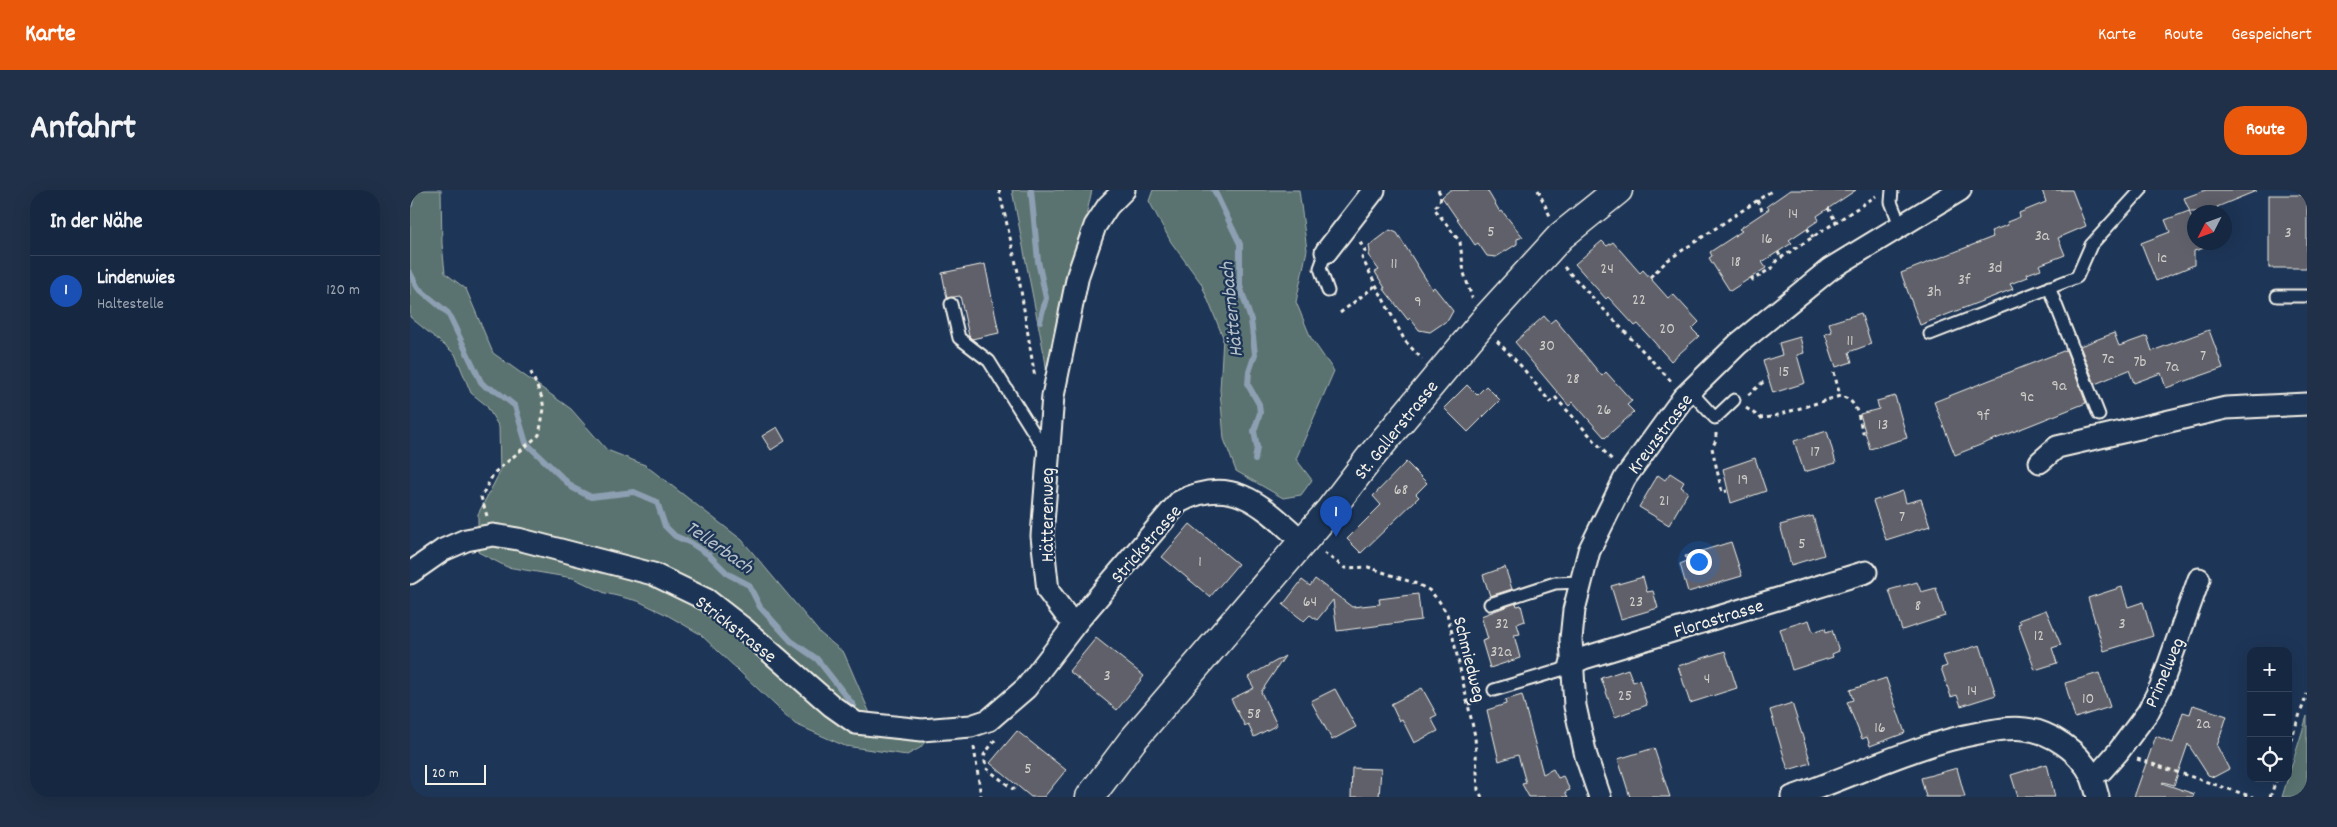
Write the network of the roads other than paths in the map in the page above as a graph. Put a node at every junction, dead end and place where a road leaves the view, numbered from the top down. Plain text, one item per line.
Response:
1 (1124, 190) edge
2 (1374, 190) edge
3 (1618, 190) edge
4 (1892, 190) edge
5 (1960, 190) edge
6 (2141, 190) edge
7 (1900, 225) junction
8 (1326, 252) joint
9 (2049, 287) junction
10 (1328, 291) dead end
11 (2277, 296) dead end
12 (2307, 296) edge
13 (951, 304) dead end
14 (1930, 334) dead end
15 (1687, 394) junction
16 (1738, 402) road end
17 (2307, 404) edge
18 (2099, 415) dead end
19 (1047, 453) junction
20 (2040, 462) dead end
21 (1312, 547) junction
22 (1866, 572) dead end
23 (410, 573) edge
24 (2199, 579) dead end
25 (1581, 582) junction
26 (1490, 604) dead end
27 (1076, 623) junction
28 (1571, 664) junction
29 (1494, 690) dead end
30 (2091, 775) junction
31 (1090, 797) edge
32 (1600, 797) edge
33 (1792, 797) edge
34 (2098, 797) edge

1 - 19 street, Hätterenweg
2 - 8 street
3 - 21 street, St. Gallerstrasse
4 - 7 lane
5 - 7 street, Kreuzstrasse
6 - 9 lane
7 - 15 street, Kreuzstrasse
8 - 10 lane
9 - 14 lane
9 - 18 lane
11 - 12 lane
13 - 19 lane
15 - 16 lane
15 - 25 street, Kreuzstrasse
17 - 20 street
19 - 27 street, Hätterenweg
21 - 27 street, Strickstrasse
21 - 31 street, St. Gallerstrasse
22 - 28 street, Florastrasse
23 - 27 street, Strickstrasse
24 - 30 street, Primelweg
25 - 26 lane
25 - 28 street, Kreuzstrasse
28 - 29 lane
28 - 32 street, Kreuzstrasse
30 - 33 street
30 - 34 street

